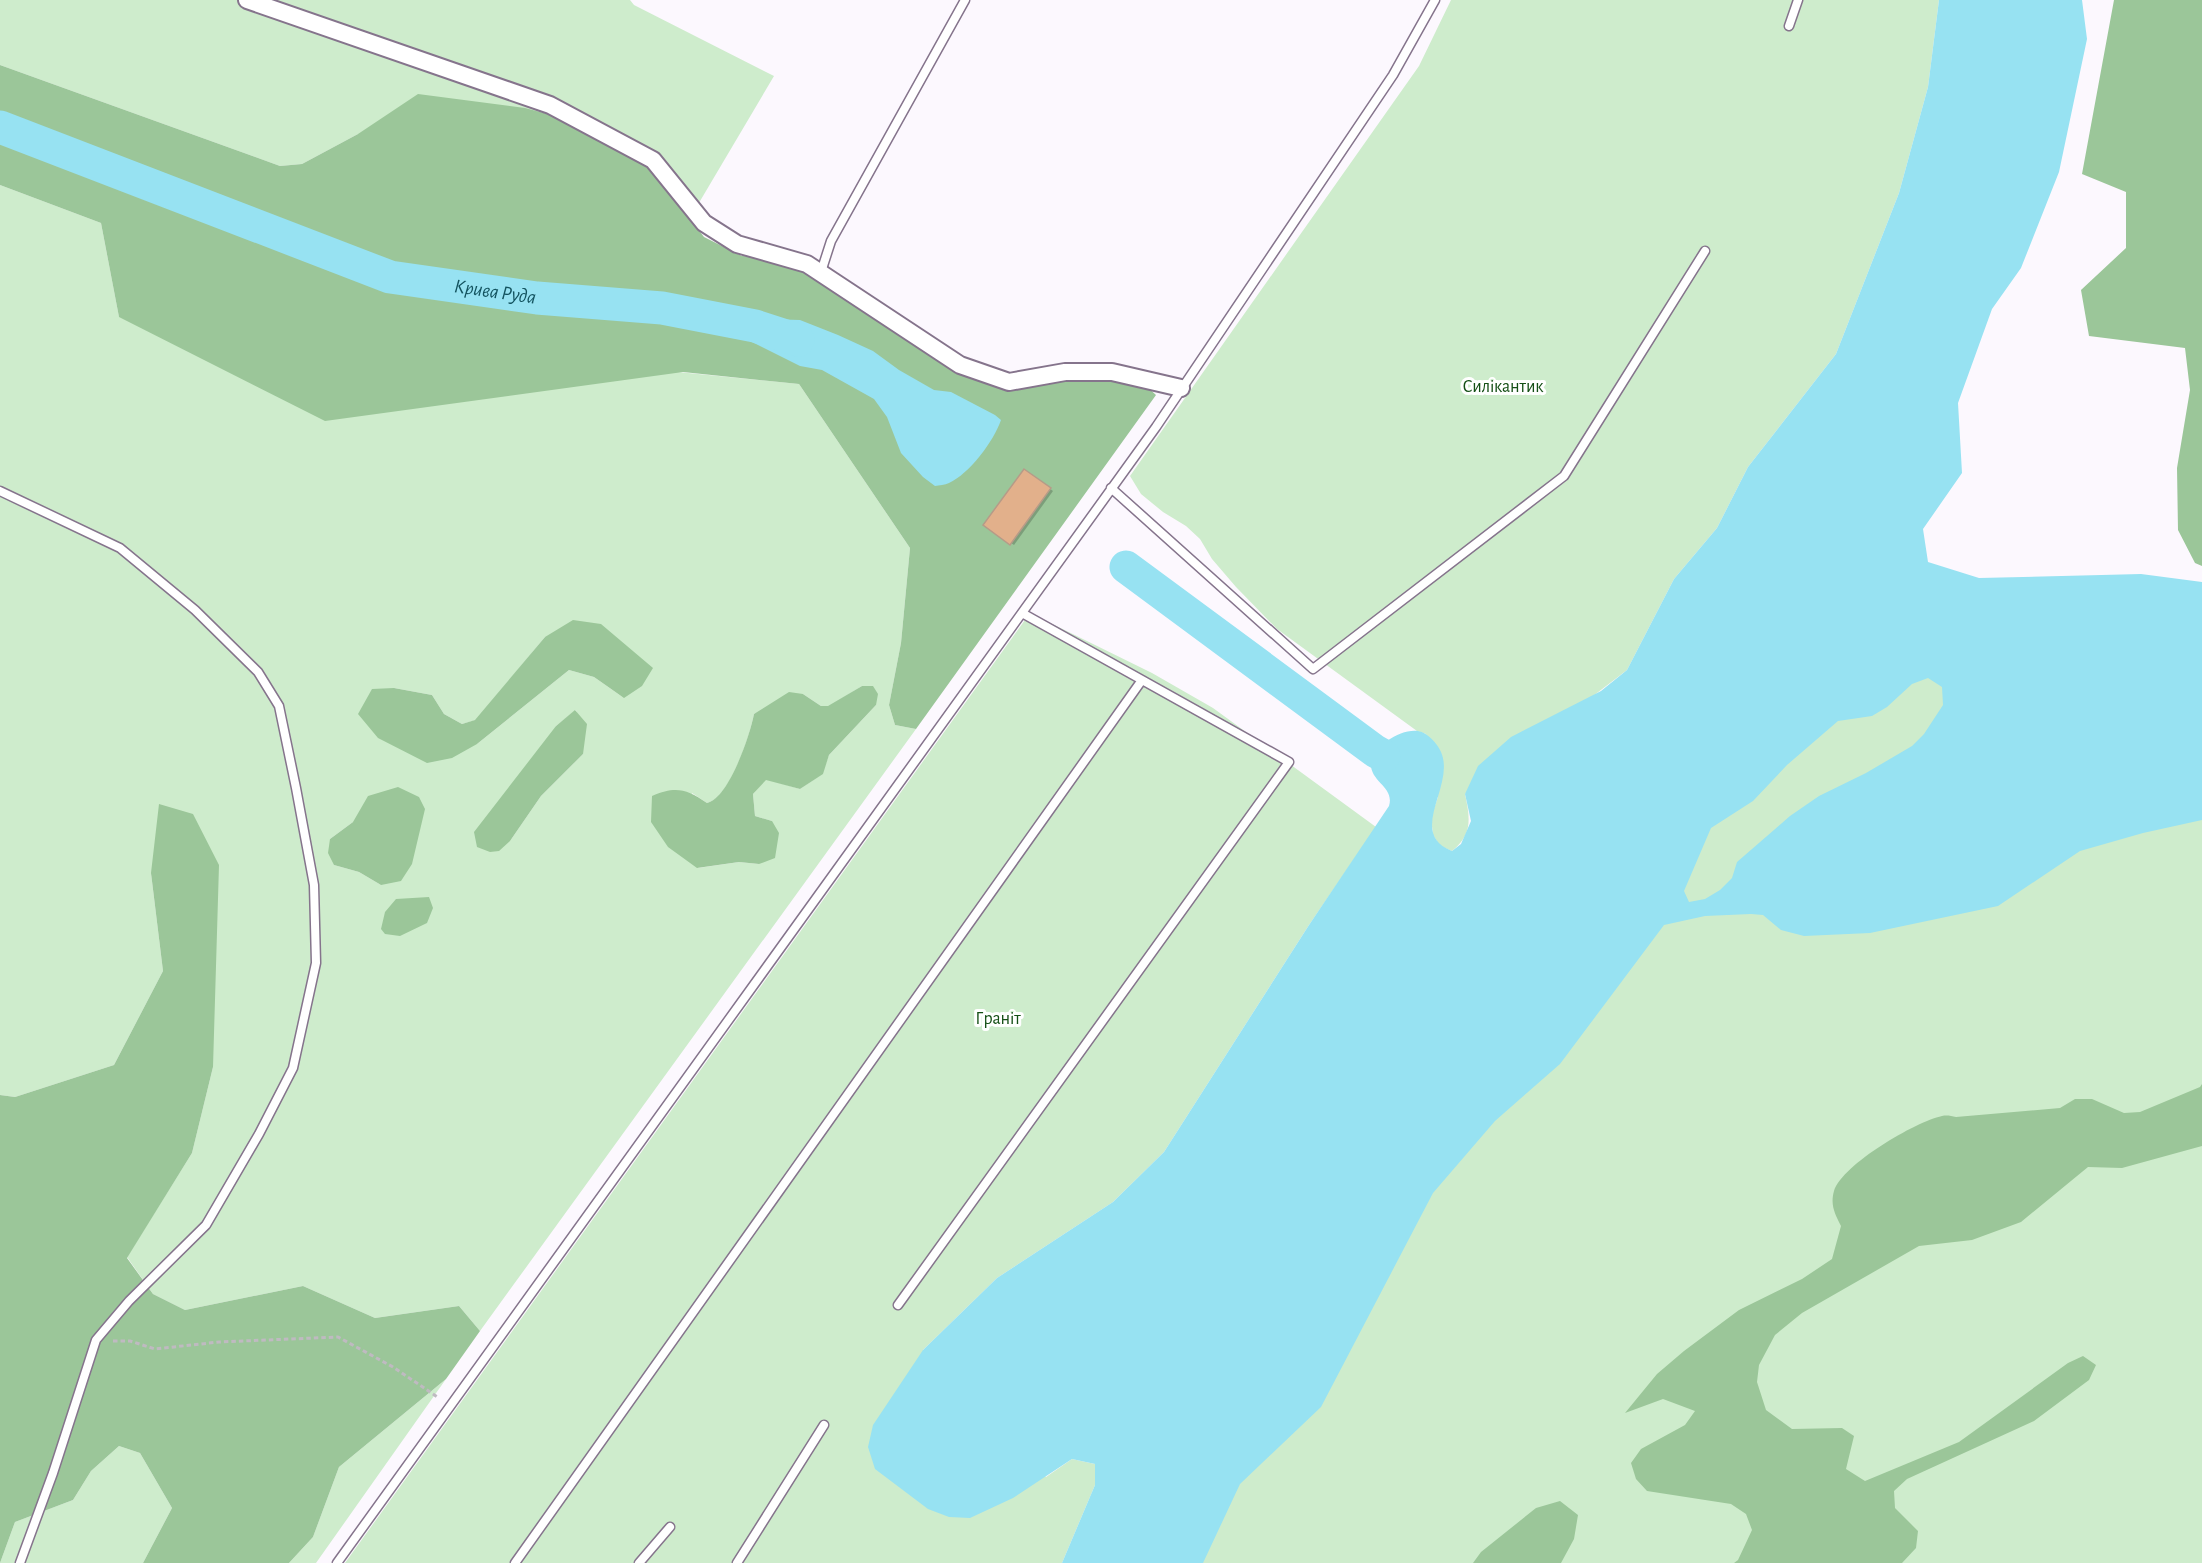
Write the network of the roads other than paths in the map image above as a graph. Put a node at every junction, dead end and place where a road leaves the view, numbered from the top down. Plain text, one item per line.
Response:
1 (247, 0) edge
2 (965, 0) edge
3 (1435, 0) edge
4 (1798, 0) edge
5 (1789, 26) dead end
6 (1705, 251) dead end
7 (821, 272) junction
8 (1181, 388) junction
9 (1111, 488) junction
10 (0, 491) edge
11 (1022, 613) junction
12 (1142, 680) junction
13 (898, 1305) dead end
14 (824, 1425) dead end
15 (670, 1527) dead end
16 (20, 1563) edge
17 (337, 1563) edge
18 (515, 1563) edge
19 (639, 1563) edge
20 (737, 1563) edge

1 - 7 street
2 - 7 lane
3 - 8 lane
4 - 5 lane
6 - 9 lane
7 - 8 street
8 - 9 lane
9 - 11 lane
10 - 16 lane
11 - 12 lane
11 - 17 lane
12 - 13 lane
12 - 18 lane
14 - 20 lane
15 - 19 lane

